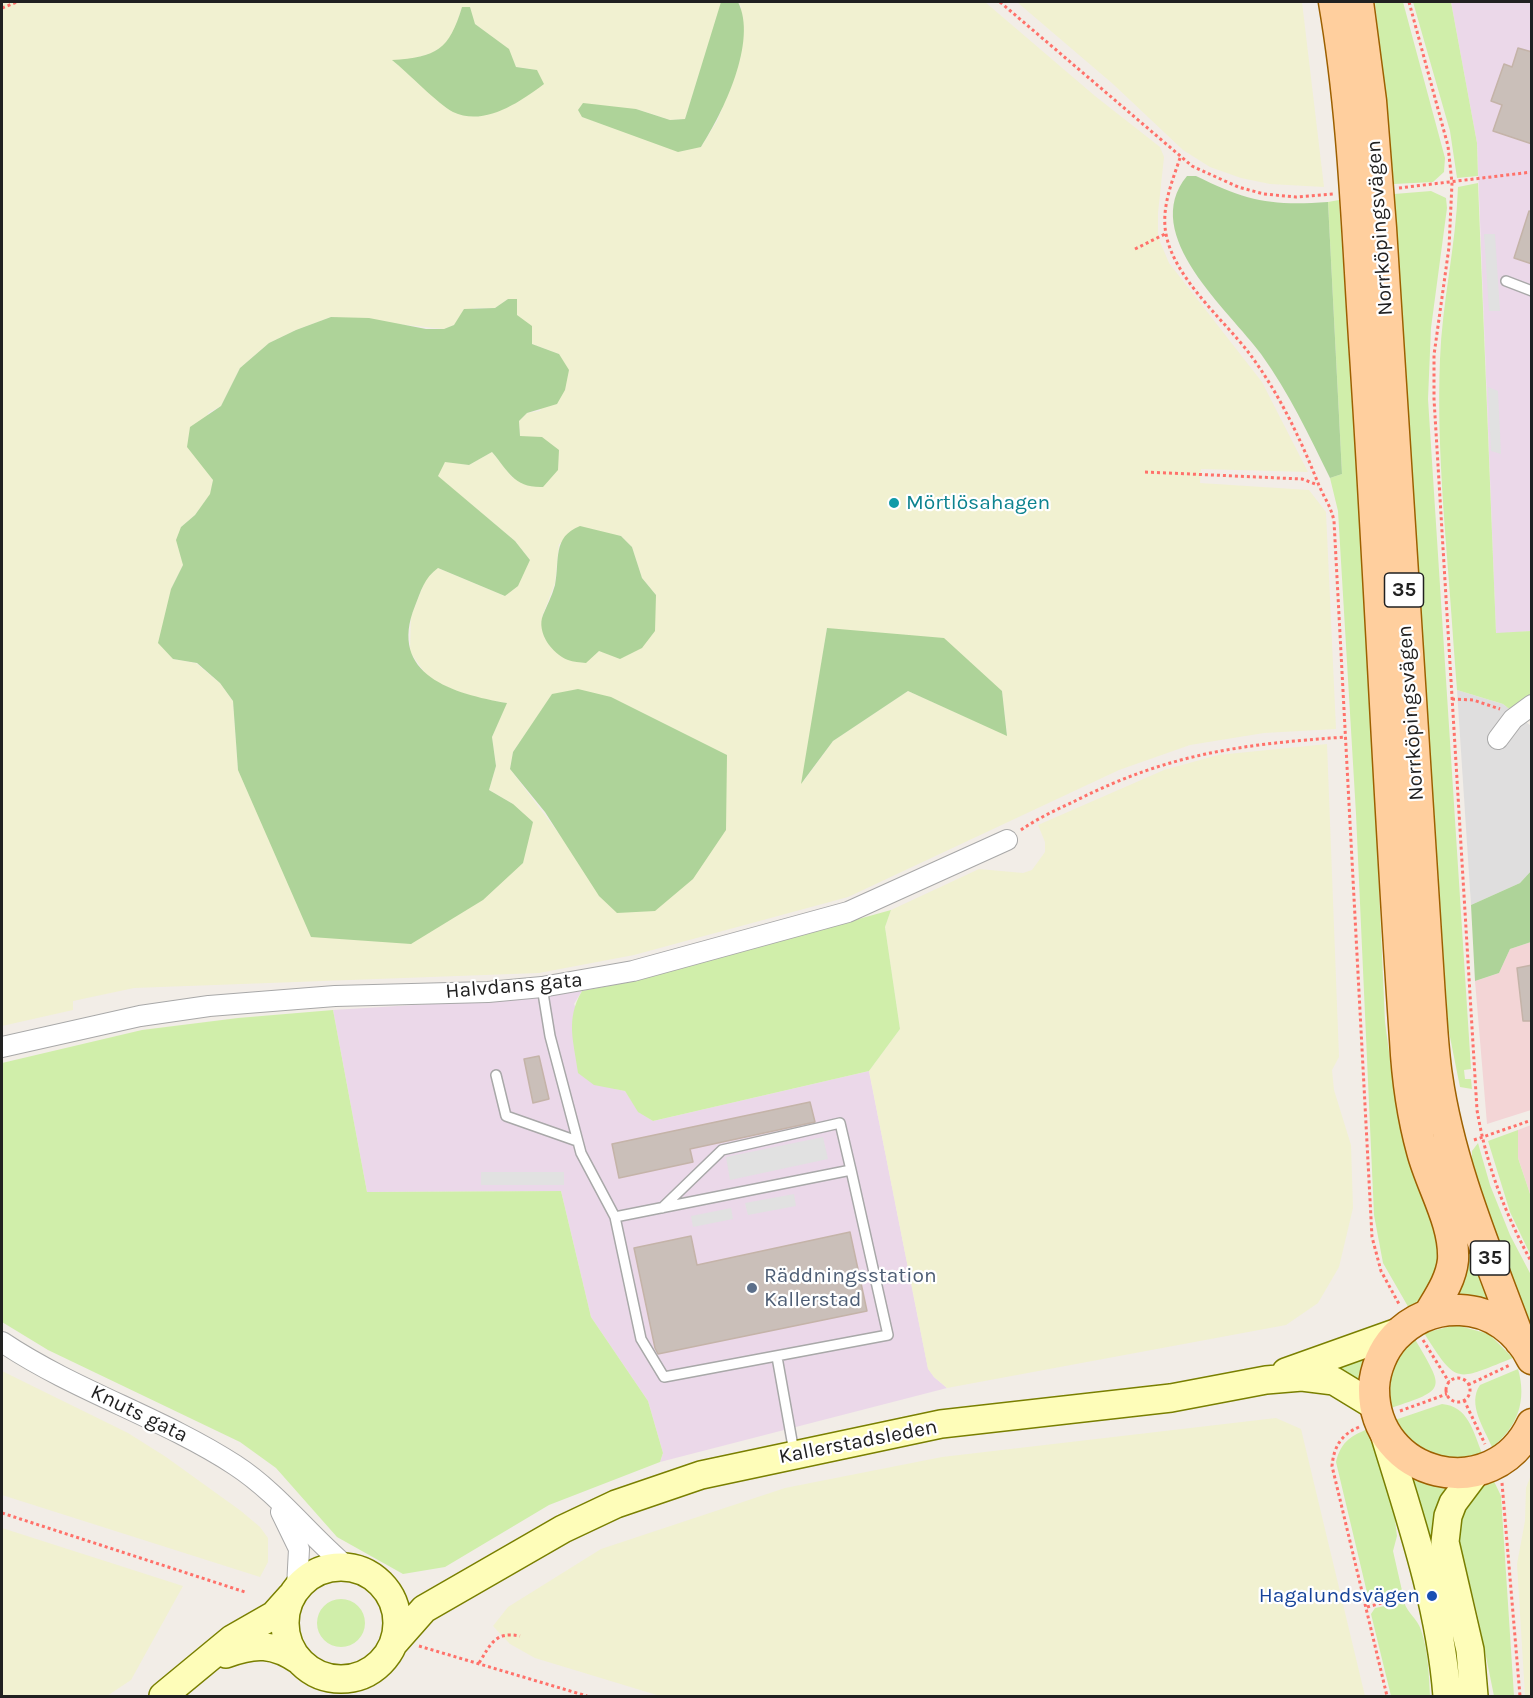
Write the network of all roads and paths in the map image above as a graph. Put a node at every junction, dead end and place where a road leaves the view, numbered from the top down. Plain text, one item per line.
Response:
1 (17, 2) edge
2 (1000, 2) edge
3 (1334, 2) edge
4 (1358, 2) edge
5 (1408, 2) edge
6 (2, 8) edge
7 (1180, 158) junction
8 (1532, 172) edge
9 (1452, 183) junction
10 (1394, 188) dead end
11 (1338, 193) dead end
12 (1165, 234) junction
13 (1135, 249) dead end
14 (1506, 281) dead end
15 (1532, 291) edge
16 (1145, 472) dead end
17 (1318, 484) junction
18 (1452, 699) junction
19 (1532, 705) edge
20 (1513, 719) junction
21 (1346, 737) junction
22 (1498, 739) dead end
23 (1007, 840) joint
24 (542, 987) junction
25 (2, 1047) edge
26 (496, 1075) dead end
27 (1532, 1120) edge
28 (1482, 1137) junction
29 (1474, 1140) dead end
30 (577, 1141) junction
31 (851, 1170) junction
32 (662, 1208) junction
33 (615, 1217) junction
34 (1532, 1263) edge
35 (1412, 1321) junction
36 (2, 1342) edge
37 (1522, 1354) edge
38 (777, 1357) junction
39 (1266, 1380) junction
40 (1449, 1382) junction
41 (1468, 1384) junction
42 (1447, 1394) junction
43 (1464, 1400) junction
44 (1380, 1418) junction
45 (1532, 1424) edge
46 (794, 1454) junction
47 (1532, 1454) edge
48 (1490, 1465) junction
49 (270, 1494) junction
50 (2, 1513) edge
51 (346, 1566) junction
52 (472, 1581) junction
53 (382, 1583) junction
54 (295, 1591) junction
55 (245, 1592) dead end
56 (1408, 1596) dead end
57 (1367, 1607) junction
58 (520, 1636) dead end
59 (405, 1644) junction
60 (300, 1661) junction
61 (205, 1663) junction
62 (479, 1663) junction
63 (164, 1696) edge
64 (587, 1696) edge
65 (1387, 1696) edge
66 (1447, 1696) edge
67 (1474, 1696) edge
68 (1520, 1696) edge

1 - 6 path
2 - 7 path
3 - 35 main road, Norrköpingsvägen / 35
4 - 37 main road, Norrköpingsvägen / 35
5 - 9 path
7 - 11 path
7 - 12 path
8 - 9 path
9 - 10 path
9 - 18 path
12 - 13 path
12 - 17 path
14 - 15 lane
16 - 17 path
17 - 21 path
18 - 20 path
18 - 28 path
19 - 20 street
20 - 22 street
21 - 23 path
21 - 35 path
23 - 24 street, Halvdans gata
24 - 25 street, Halvdans gata
24 - 30 lane
26 - 30 lane
27 - 28 path
28 - 29 path
28 - 34 path
30 - 33 lane
31 - 32 lane
31 - 32 lane
31 - 38 lane
32 - 33 lane
33 - 38 lane
35 - 37 main road
35 - 39 main road, Kallerstadsleden
35 - 40 path
35 - 44 main road, 35
36 - 49 street, Knuts gata
37 - 41 path
38 - 46 lane
39 - 44 main road, Kallerstadsleden
39 - 46 main road, Kallerstadsleden
40 - 41 path
40 - 42 path
41 - 43 path
42 - 43 path
42 - 44 path
43 - 48 path
44 - 48 main road
44 - 57 path
44 - 66 main road
45 - 48 main road
46 - 52 main road, Kallerstadsleden
47 - 48 main road
48 - 67 main road
48 - 68 path
49 - 51 street, Knuts gata
49 - 54 street, Knuts gata
50 - 55 path
51 - 53 main road
51 - 54 main road
52 - 53 main road, Kallerstadsleden
52 - 59 main road, Kallerstadsleden
53 - 59 main road
54 - 60 main road
54 - 61 main road
56 - 57 path
57 - 65 path
58 - 62 path
59 - 60 main road
59 - 62 path
60 - 61 main road
61 - 63 main road
62 - 64 path

